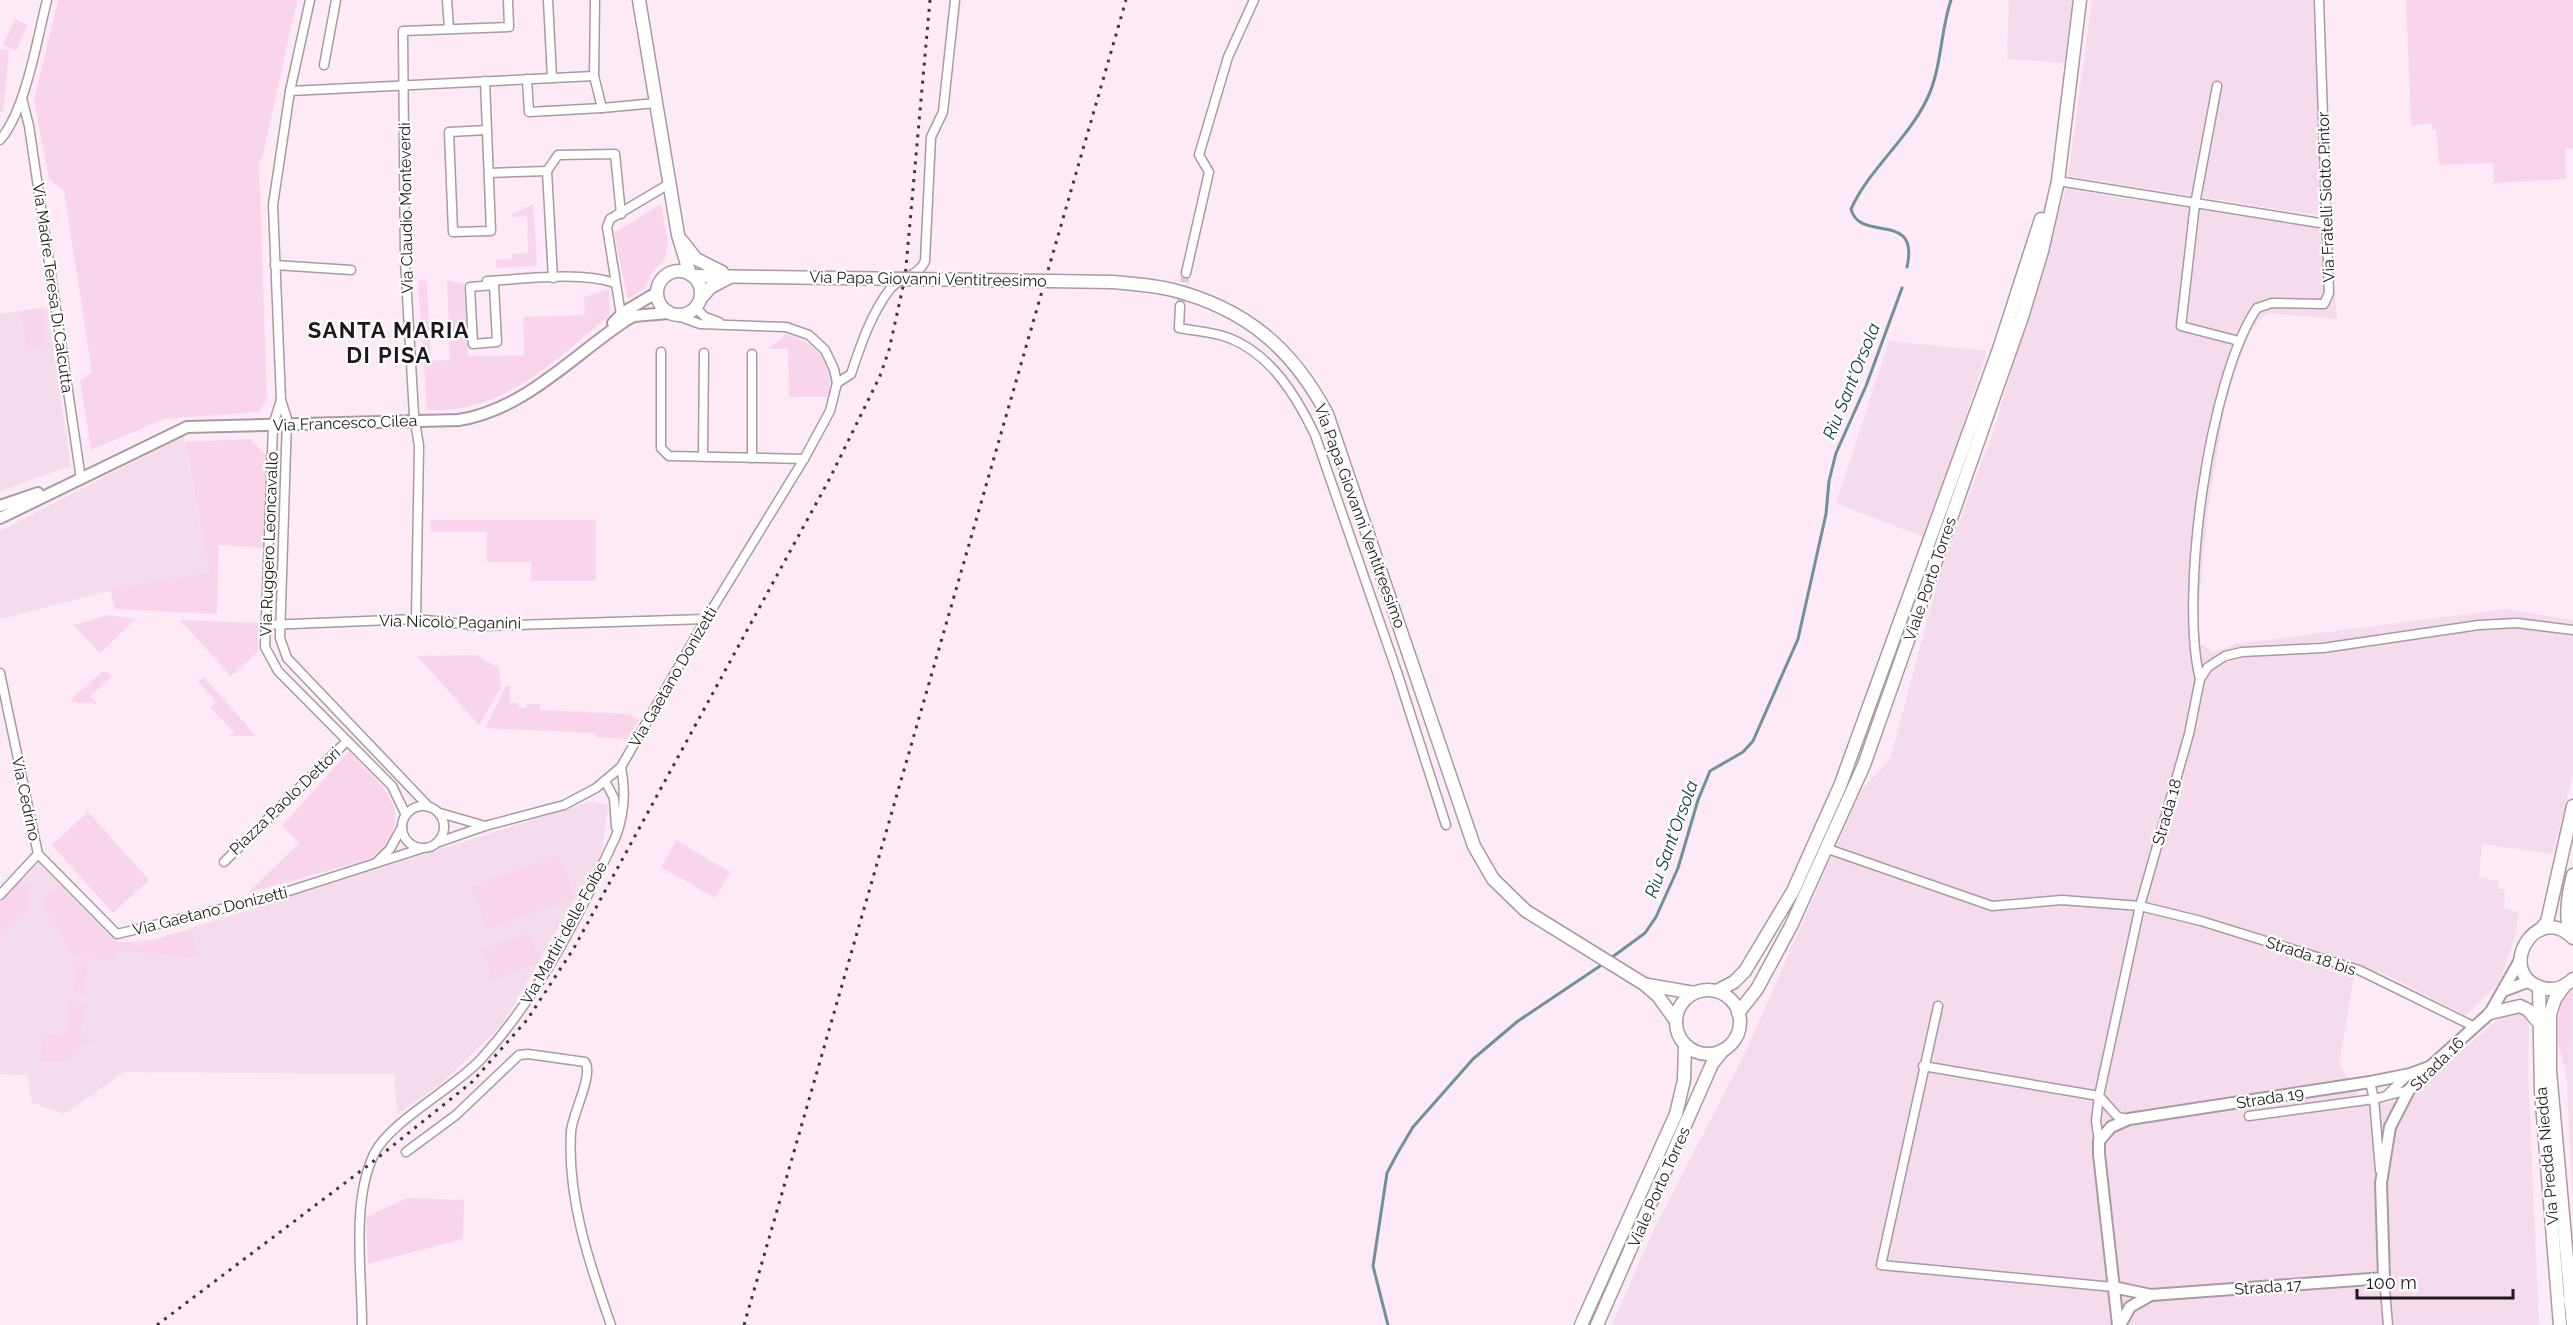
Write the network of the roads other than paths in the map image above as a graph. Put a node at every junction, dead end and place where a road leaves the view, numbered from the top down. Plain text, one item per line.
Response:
1 (47, 0) edge
2 (310, 0) edge
3 (336, 0) edge
4 (447, 0) edge
5 (508, 0) edge
6 (548, 0) edge
7 (594, 0) edge
8 (639, 0) edge
9 (955, 0) edge
10 (1254, 0) edge
11 (2080, 0) edge
12 (2319, 0) edge
13 (449, 28) junction
14 (324, 65) dead end
15 (594, 76) junction
16 (552, 78) junction
17 (526, 79) junction
18 (485, 81) junction
19 (403, 84) junction
20 (2217, 86) dead end
21 (290, 91) junction
22 (22, 98) junction
23 (656, 103) junction
24 (602, 108) junction
25 (2065, 124) junction
26 (487, 130) junction
27 (0, 140) edge
28 (547, 171) junction
29 (489, 173) junction
30 (2058, 181) junction
31 (669, 184) junction
32 (2195, 204) junction
33 (621, 214) junction
34 (2326, 224) junction
35 (678, 235) junction
36 (275, 265) junction
37 (351, 270) dead end
38 (671, 272) junction
39 (1186, 273) tunnel mouth
40 (692, 275) junction
41 (734, 276) junction
42 (553, 278) junction
43 (615, 283) junction
44 (481, 286) junction
45 (656, 293) junction
46 (699, 303) junction
47 (1180, 306) tunnel mouth
48 (673, 314) junction
49 (621, 315) junction
50 (725, 325) junction
51 (596, 340) junction
52 (2239, 341) junction
53 (661, 352) dead end
54 (704, 353) dead end
55 (752, 354) dead end
56 (837, 383) junction
57 (281, 400) junction
58 (415, 421) junction
59 (287, 422) junction
60 (273, 425) junction
61 (703, 456) junction
62 (752, 458) junction
63 (804, 459) junction
64 (81, 479) junction
65 (0, 506) edge
66 (0, 518) edge
67 (706, 619) junction
68 (416, 620) junction
69 (267, 625) junction
70 (280, 625) junction
71 (2573, 630) edge
72 (1397, 672) junction
73 (1415, 672) junction
74 (0, 673) edge
75 (2200, 679) junction
76 (347, 741) junction
77 (621, 767) junction
78 (605, 781) junction
79 (2573, 806) edge
80 (429, 807) junction
81 (439, 812) junction
82 (406, 815) junction
83 (1446, 825) dead end
84 (485, 826) junction
85 (402, 827) junction
86 (616, 836) junction
87 (438, 843) junction
88 (420, 849) junction
89 (1828, 849) junction
90 (38, 854) junction
91 (224, 862) dead end
92 (376, 863) junction
93 (2573, 875) edge
94 (0, 895) edge
95 (2140, 906) junction
96 (2540, 930) junction
97 (2572, 937) edge
98 (2520, 960) junction
99 (2569, 982) edge
100 (1644, 984) junction
101 (2534, 984) junction
102 (1717, 991) junction
103 (2503, 991) junction
104 (1694, 993) junction
105 (1938, 1006) dead end
106 (1738, 1013) junction
107 (2490, 1013) junction
108 (1676, 1021) junction
109 (2539, 1023) junction
110 (2475, 1027) junction
111 (1685, 1045) junction
112 (1723, 1050) junction
113 (1923, 1066) junction
114 (2431, 1066) junction
115 (2410, 1074) junction
116 (2370, 1082) junction
117 (2409, 1090) junction
118 (2099, 1096) junction
119 (2385, 1096) junction
120 (2374, 1100) junction
121 (2249, 1116) dead end
122 (2129, 1119) junction
123 (2099, 1141) junction
124 (406, 1152) dead end
125 (2381, 1183) junction
126 (2384, 1278) junction
127 (2113, 1287) junction
128 (2151, 1295) junction
129 (2572, 1304) edge
130 (362, 1325) edge
131 (611, 1325) edge
132 (1581, 1325) edge
133 (1597, 1325) edge
134 (2119, 1325) edge
135 (2388, 1325) edge
136 (2560, 1325) edge
137 (2573, 1325) edge

1 - 22 street
2 - 21 street, Via Ruggero Leoncavallo
3 - 14 street
4 - 13 street
5 - 13 street
6 - 16 street
7 - 15 street
8 - 23 main road
9 - 56 street
10 - 39 street
11 - 25 main road, Viale Porto Torres
12 - 34 street, Via Fratelli Siotto Pintor
13 - 19 street, Via Claudio Monteverdi
15 - 16 street
15 - 24 street
16 - 17 street
17 - 18 street
17 - 24 street
18 - 19 street
18 - 26 street
19 - 21 street
19 - 58 street, Via Claudio Monteverdi
20 - 32 street
21 - 36 street, Via Ruggero Leoncavallo
22 - 27 street
22 - 64 street, Via Madre Teresa Di Calcutta
23 - 24 street
23 - 31 main road
25 - 30 main road, Viale Porto Torres
25 - 102 main road, Viale Porto Torres
26 - 29 street
26 - 29 street
28 - 29 street
28 - 33 street
28 - 42 street
30 - 32 street
30 - 89 main road, Viale Porto Torres
31 - 33 street
31 - 35 main road
32 - 34 street
32 - 52 street
33 - 43 street
34 - 52 street, Via Fratelli Siotto Pintor
35 - 38 main road
35 - 40 main road
35 - 41 main road
36 - 37 street
36 - 57 street, Via Ruggero Leoncavallo
38 - 40 main road
38 - 45 main road
40 - 41 main road, Via Papa Giovanni Ventitreesimo
40 - 46 main road
41 - 46 main road, Via Papa Giovanni Ventitreesimo
41 - 73 main road, Via Papa Giovanni Ventitreesimo, bridge
42 - 43 street
42 - 44 street
43 - 49 street
44 - 44 street
45 - 48 main road
45 - 49 street, Via Francesco Cilea
46 - 48 main road
46 - 50 street
47 - 72 street
48 - 50 street
48 - 51 street, Via Francesco Cilea
49 - 51 street, Via Francesco Cilea
50 - 56 street
51 - 58 street, Via Francesco Cilea
52 - 75 street, Via Fratelli Siotto Pintor
53 - 61 street
54 - 61 street
55 - 62 street
56 - 63 street, Via Gaetano Donizetti
57 - 59 street, Via Ruggero Leoncavallo
57 - 60 street, Via Ruggero Leoncavallo
58 - 59 street, Via Francesco Cilea
58 - 68 street, Via Claudio Monteverdi
59 - 60 street, Via Francesco Cilea
59 - 70 street, Via Ruggero Leoncavallo
60 - 64 street, Via Francesco Cilea
60 - 69 street, Via Ruggero Leoncavallo
61 - 62 street
62 - 63 street
63 - 67 street, Via Gaetano Donizetti
64 - 65 street, Via Francesco Cilea
64 - 66 street, Via Francesco Cilea
67 - 68 street, Via Nicolò Paganini
67 - 77 street, Via Gaetano Donizetti
68 - 70 street, Via Nicolò Paganini
69 - 70 street, Via Nicolò Paganini
69 - 76 street, Via Ruggero Leoncavallo
70 - 80 street, Via Ruggero Leoncavallo
71 - 75 street
72 - 73 street
72 - 83 street
73 - 100 main road, Via Papa Giovanni Ventitreesimo
74 - 90 street, Via Cedrino
75 - 95 street, Strada 18
76 - 82 street, Via Ruggero Leoncavallo
76 - 91 street, Piazza Paolo Dettori
77 - 78 street, Via Gaetano Donizetti
77 - 86 street, Via Martiri delle Foibe
78 - 84 street, Via Gaetano Donizetti
78 - 86 street
79 - 96 main road
80 - 81 street
80 - 82 street
81 - 84 street
81 - 87 street
82 - 85 street
84 - 87 street, Via Gaetano Donizetti
85 - 88 street
85 - 92 street
86 - 130 street, Via Martiri delle Foibe
87 - 88 street, Via Gaetano Donizetti
88 - 92 street, Via Gaetano Donizetti
89 - 95 street, Strada 18 bis
89 - 106 main road, Viale Porto Torres
90 - 92 street, Via Gaetano Donizetti
90 - 94 street
93 - 97 main road
95 - 110 street, Strada 18 bis
95 - 118 street, Strada 18
96 - 97 main road
96 - 98 main road
98 - 101 main road
98 - 103 street, Strada 16
99 - 101 main road
99 - 129 main road, Via Predda Niedda
100 - 104 main road, Via Papa Giovanni Ventitreesimo
100 - 108 main road, Via Papa Giovanni Ventitreesimo
101 - 103 street
101 - 109 main road, Via Predda Niedda
102 - 104 main road
102 - 106 main road
103 - 107 street, Strada 16
104 - 108 main road
105 - 113 street
106 - 112 main road
107 - 109 main road
107 - 110 street, Strada 16
108 - 111 main road
109 - 136 main road, Via Predda Niedda
110 - 114 street, Strada 16
111 - 112 main road
111 - 132 main road, Viale Porto Torres
112 - 133 main road, Viale Porto Torres
113 - 118 street
113 - 127 street
114 - 115 street, Strada 19
114 - 117 street, Strada 16
115 - 116 street, Strada 19
115 - 119 street, Strada 19
116 - 120 street, Strada 16
116 - 122 street, Strada 19
117 - 119 street
117 - 125 street, Strada 16
118 - 122 street
118 - 123 street, Strada 18
119 - 120 street
120 - 121 street
120 - 125 street, Strada 16
122 - 123 street, Strada 19
123 - 127 street, Strada 18
124 - 131 street
125 - 126 street, Strada 16
126 - 128 street, Strada 17
126 - 135 street, Strada 16
127 - 128 street, Strada 17
127 - 134 street, Strada 18
128 - 134 street
129 - 137 main road, Via Predda Niedda

